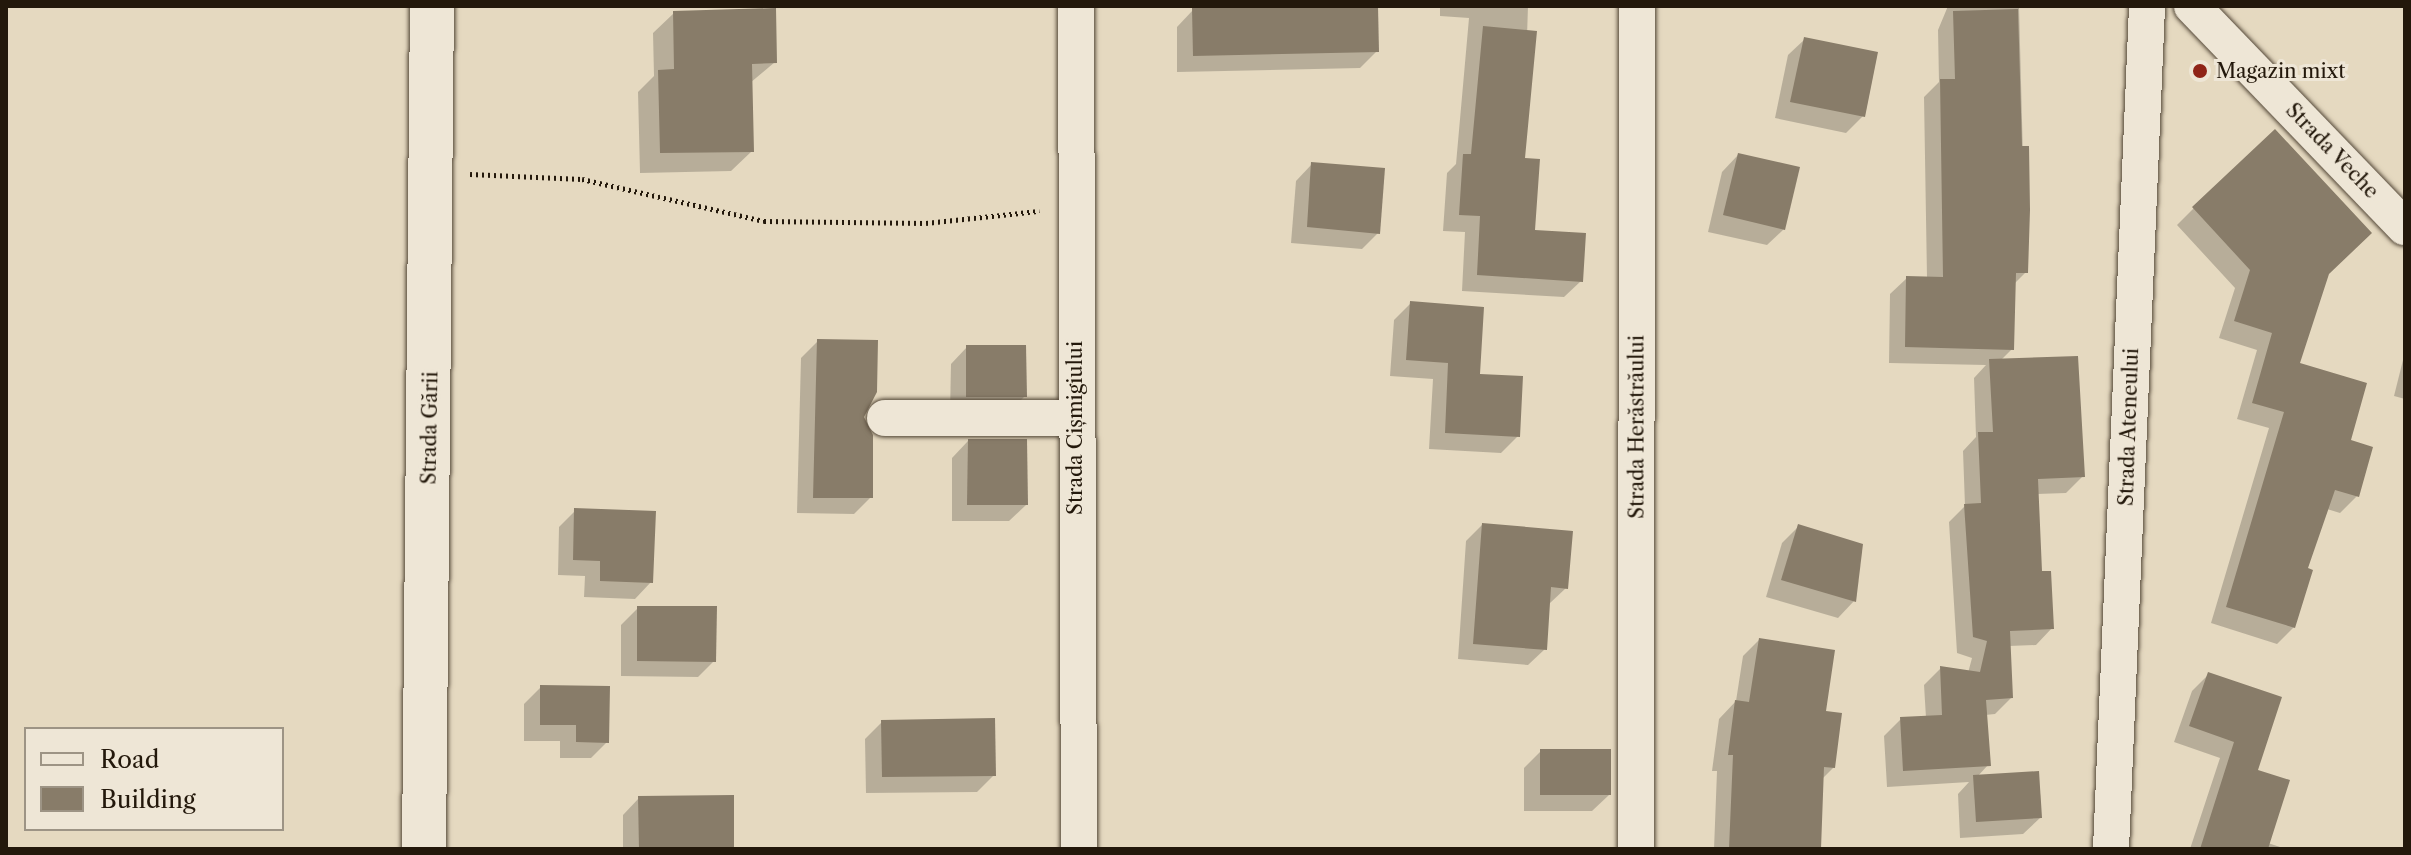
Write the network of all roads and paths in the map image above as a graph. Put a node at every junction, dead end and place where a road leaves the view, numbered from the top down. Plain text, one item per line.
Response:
1 (432, 6) edge
2 (1076, 6) edge
3 (1637, 6) edge
4 (2147, 6) edge
5 (2192, 6) edge
6 (433, 172) junction
7 (1075, 207) junction
8 (2405, 227) edge
9 (885, 418) dead end
10 (1074, 418) junction
11 (424, 849) edge
12 (1079, 849) edge
13 (1636, 849) edge
14 (2111, 849) edge

1 - 6 main road, Strada Gării
2 - 7 street, Strada Cișmigiului
3 - 13 street, Strada Herăstrăului
4 - 14 street, Strada Ateneului
5 - 8 street, Strada Veche
6 - 7 path
6 - 11 main road, Strada Gării
7 - 10 street, Strada Cișmigiului
9 - 10 street
10 - 12 street, Strada Cișmigiului

